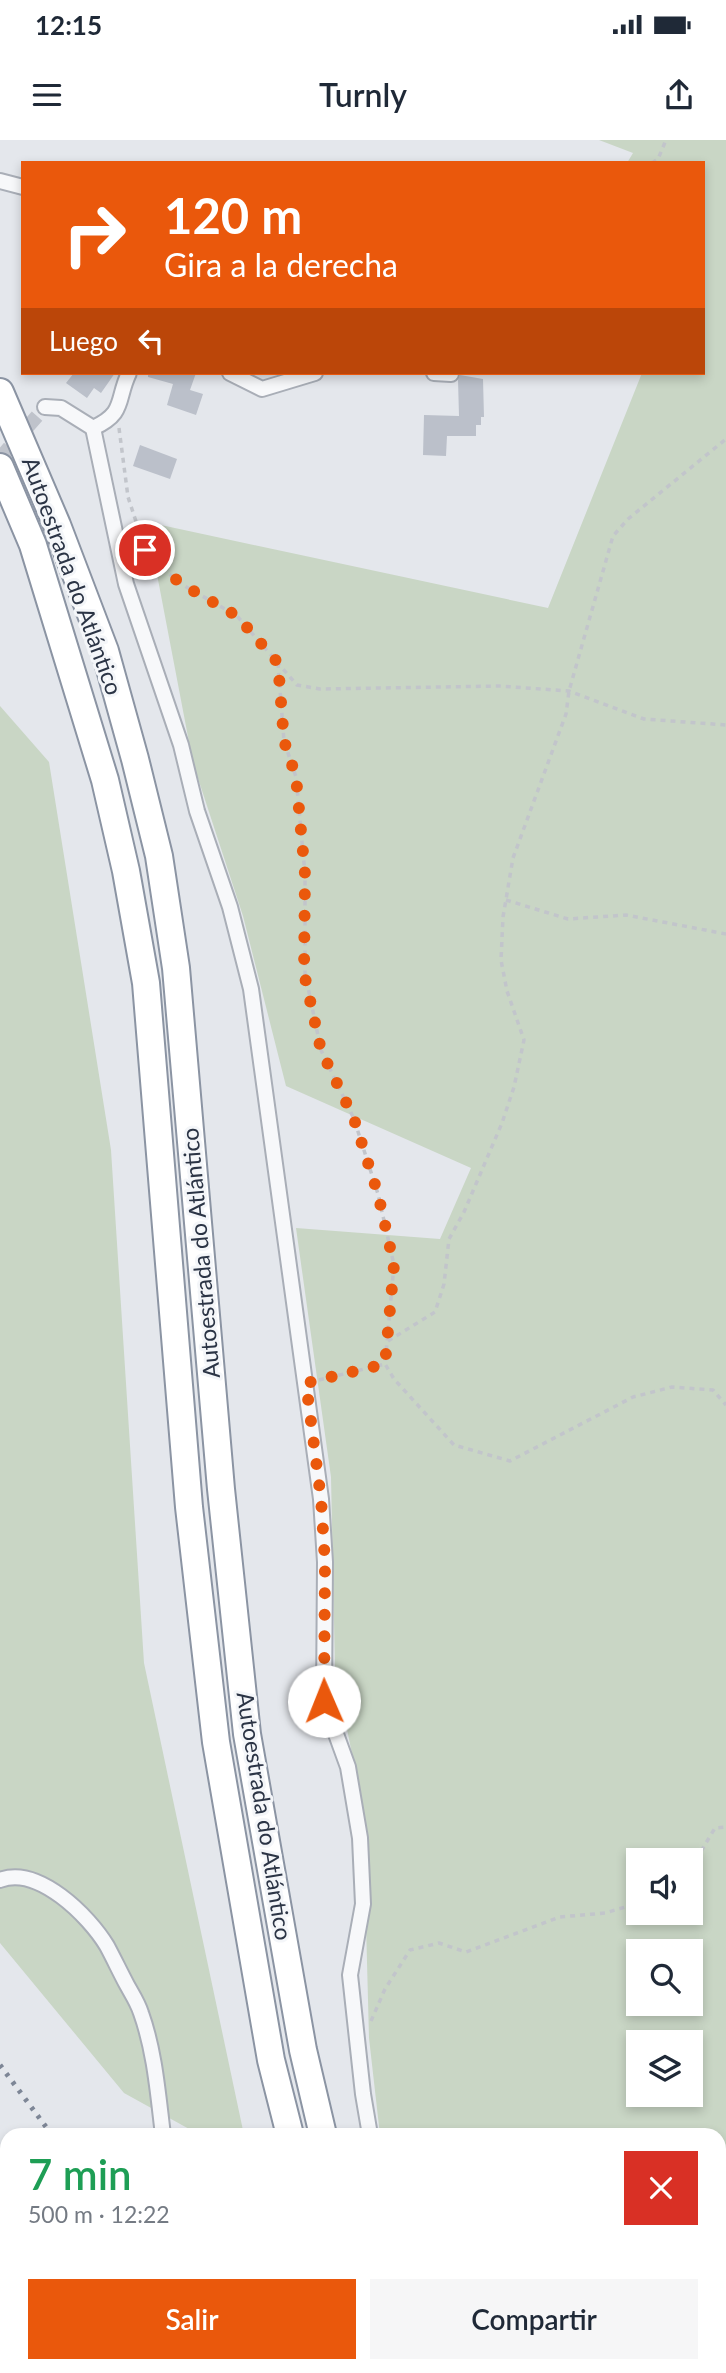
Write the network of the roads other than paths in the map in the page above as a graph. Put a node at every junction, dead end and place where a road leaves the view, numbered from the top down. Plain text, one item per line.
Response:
1 (0, 181) edge
2 (21, 186) edge
3 (127, 375) edge
4 (234, 375) edge
5 (309, 375) edge
6 (0, 392) edge
7 (45, 407) dead end
8 (93, 428) junction
9 (0, 467) edge
10 (1, 1879) edge
11 (162, 2128) edge
12 (288, 2128) edge
13 (321, 2128) edge
14 (369, 2128) edge

1 - 2 street
3 - 8 street
4 - 5 street
6 - 13 highway, Autoestrada do Atlántico
7 - 8 street
8 - 14 street
9 - 12 highway, Autoestrada do Atlántico
10 - 11 street

